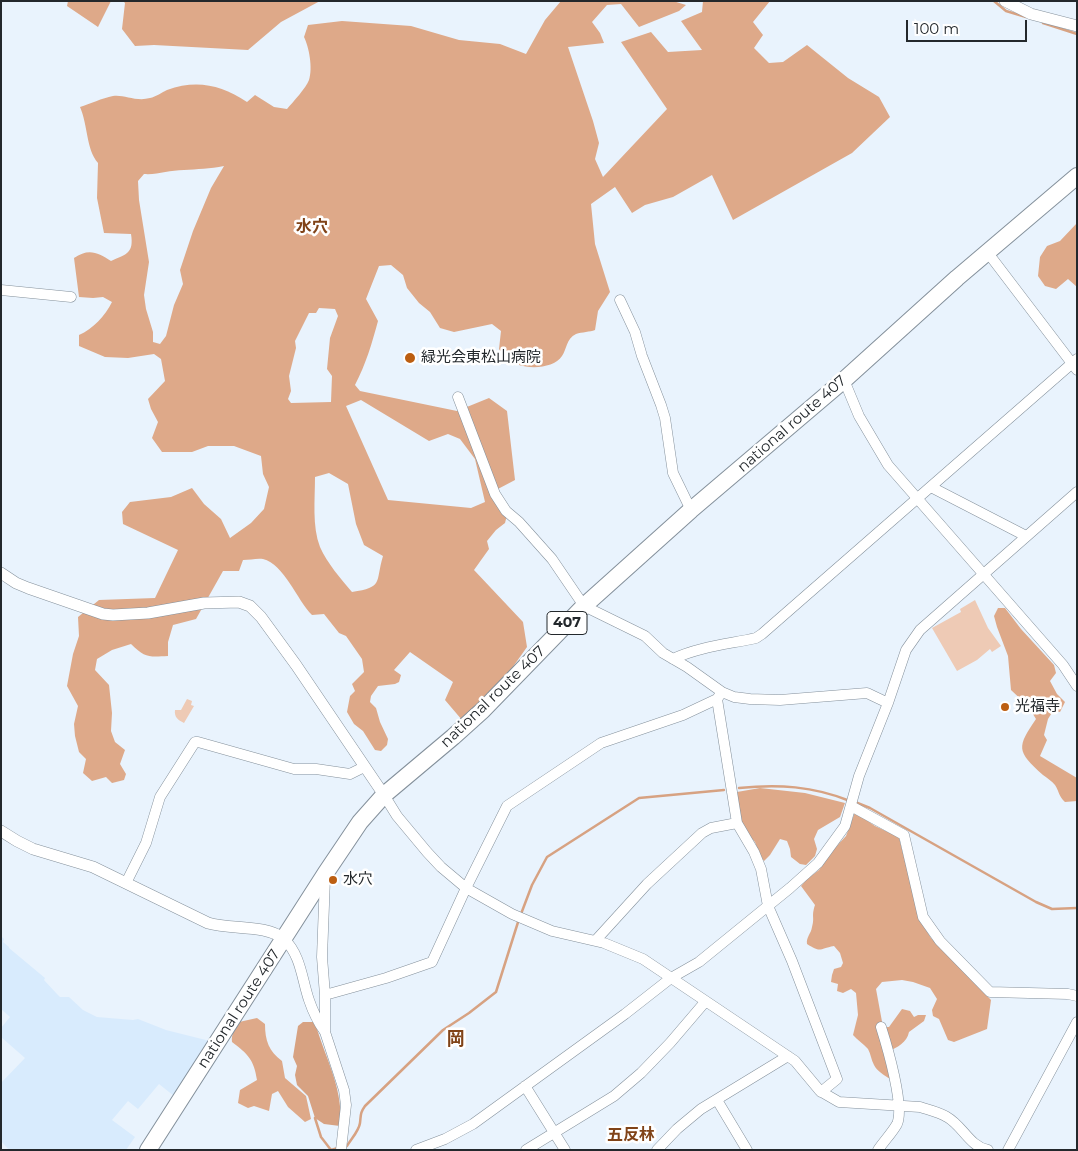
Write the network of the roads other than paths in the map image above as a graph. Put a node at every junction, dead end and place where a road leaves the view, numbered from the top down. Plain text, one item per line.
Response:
1 (1005, 1) edge
2 (1077, 26) edge
3 (1077, 176) edge
4 (988, 253) junction
5 (1, 290) edge
6 (71, 297) dead end
7 (620, 300) dead end
8 (1075, 364) edge
9 (844, 380) junction
10 (458, 397) dead end
11 (931, 487) junction
12 (1077, 492) edge
13 (916, 499) junction
14 (691, 510) junction
15 (1026, 536) junction
16 (1, 573) edge
17 (983, 574) junction
18 (584, 606) junction
19 (673, 659) junction
20 (1077, 686) edge
21 (719, 696) junction
22 (888, 703) junction
23 (364, 767) junction
24 (384, 794) junction
25 (851, 806) junction
26 (737, 823) junction
27 (1, 831) edge
28 (325, 874) junction
29 (126, 884) junction
30 (466, 888) junction
31 (768, 906) junction
32 (284, 939) junction
33 (596, 940) junction
34 (671, 978) junction
35 (325, 995) junction
36 (1077, 996) edge
37 (705, 1002) junction
38 (1077, 1022) edge
39 (881, 1027) dead end
40 (325, 1032) junction
41 (788, 1056) junction
42 (525, 1086) junction
43 (821, 1092) junction
44 (717, 1100) junction
45 (898, 1106) junction
46 (554, 1132) junction
47 (148, 1150) edge
48 (341, 1150) edge
49 (416, 1150) edge
50 (526, 1150) edge
51 (565, 1150) edge
52 (658, 1150) edge
53 (747, 1150) edge
54 (878, 1150) edge
55 (988, 1150) edge
56 (1008, 1150) edge

1 - 2 street
3 - 4 highway, national route 407 / 407
4 - 8 street
4 - 9 highway, national route 407 / 407
5 - 6 street
7 - 14 street
8 - 11 street
9 - 13 street
9 - 14 highway, national route 407 / 407
10 - 18 street
11 - 13 street
11 - 15 street
12 - 15 street
13 - 17 street
13 - 19 street
14 - 18 highway, national route 407 / 407
15 - 17 street
16 - 23 street
17 - 20 street
17 - 22 street
18 - 19 street
18 - 24 highway, national route 407 / 407
19 - 21 street
21 - 22 street
21 - 26 street
21 - 30 street
22 - 25 street
23 - 24 street
23 - 29 street
24 - 28 highway, national route 407 / 407
24 - 30 street
25 - 31 street
25 - 36 street
26 - 31 street
26 - 33 street
27 - 29 street
28 - 32 highway, national route 407 / 407
28 - 35 street
29 - 32 street
30 - 33 street
30 - 35 street
31 - 34 street
31 - 43 street
32 - 40 street
32 - 47 highway, national route 407 / 407
33 - 34 street
34 - 37 street
34 - 42 street
35 - 40 street
37 - 41 street
37 - 46 street
38 - 56 street
39 - 45 street
40 - 48 street
41 - 43 street
41 - 44 street
42 - 46 street
42 - 49 street
43 - 45 street
44 - 52 street
44 - 53 street
45 - 54 street
45 - 55 street
46 - 50 street
46 - 51 street

